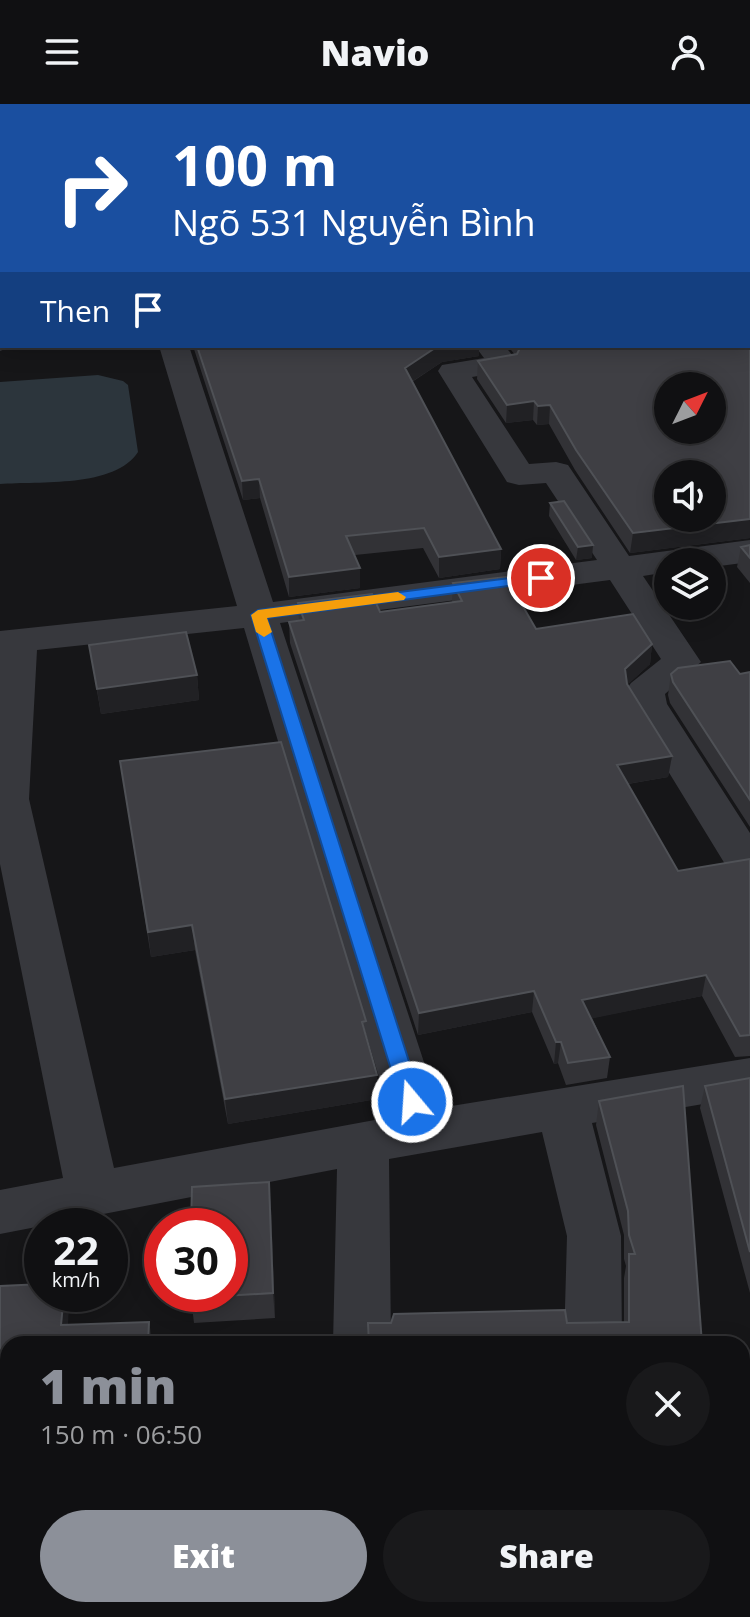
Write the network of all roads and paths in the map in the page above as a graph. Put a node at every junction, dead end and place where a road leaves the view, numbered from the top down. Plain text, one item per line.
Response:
1 (175, 348) edge
2 (492, 348) edge
3 (750, 551) edge
4 (620, 568) junction
5 (258, 615) junction
6 (9, 641) edge
7 (750, 862) edge
8 (750, 1077) edge
9 (562, 1108) junction
10 (421, 1132) junction
11 (363, 1144) junction
12 (93, 1194) junction
13 (0, 1212) edge
14 (362, 1336) edge
15 (593, 1336) edge

1 - 5 street
2 - 4 street
3 - 4 street
4 - 5 street
4 - 7 street
5 - 6 street
5 - 10 street
6 - 12 street
8 - 9 street
9 - 10 street
9 - 15 street
10 - 11 street
11 - 12 street
11 - 14 street
12 - 13 street

